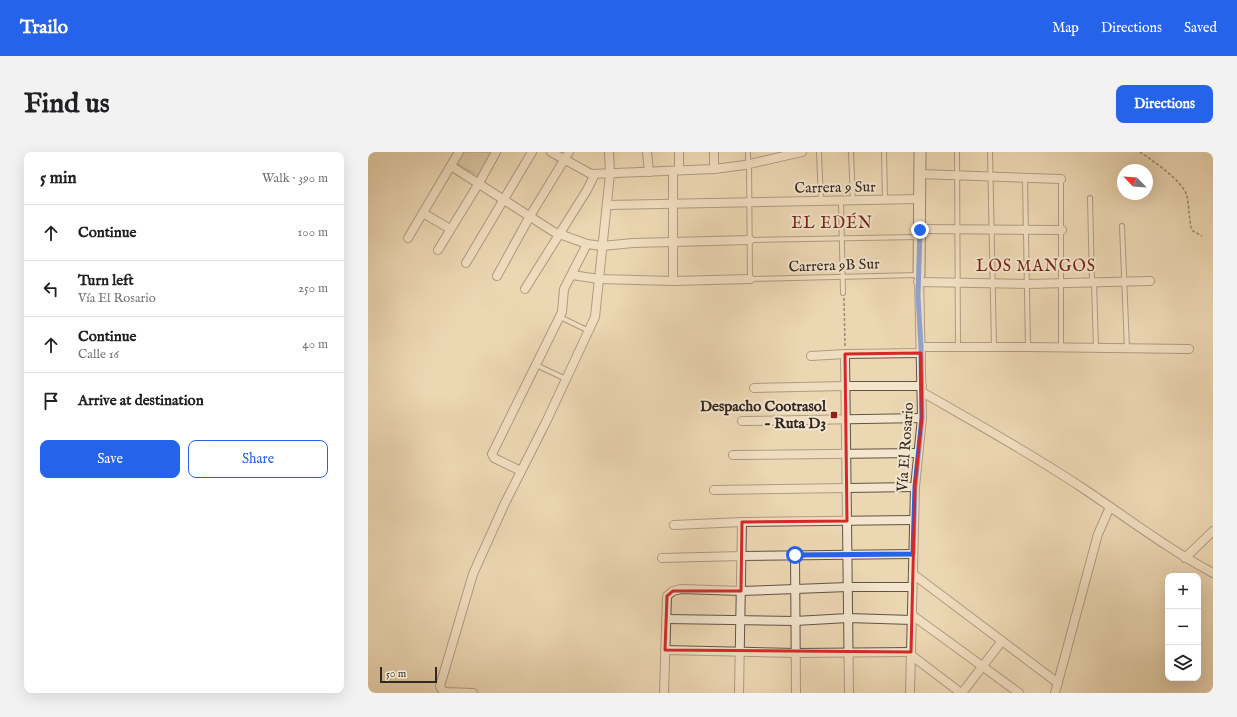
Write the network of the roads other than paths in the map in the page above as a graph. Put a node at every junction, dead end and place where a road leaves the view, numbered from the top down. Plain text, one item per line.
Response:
1 (459, 152) edge
2 (496, 152) edge
3 (532, 152) edge
4 (551, 152) edge
5 (609, 152) edge
6 (647, 152) edge
7 (679, 152) edge
8 (714, 152) edge
9 (748, 152) edge
10 (802, 152) edge
11 (819, 152) edge
12 (852, 152) edge
13 (884, 152) edge
14 (920, 152) edge
15 (957, 152) edge
16 (990, 152) edge
17 (782, 154) edge
18 (567, 156) edge
19 (748, 164) junction
20 (451, 166) junction
21 (714, 169) junction
22 (676, 171) junction
23 (649, 172) junction
24 (595, 174) junction
25 (610, 174) junction
26 (920, 174) junction
27 (958, 175) junction
28 (991, 176) junction
29 (1025, 178) junction
30 (1061, 179) joint
31 (479, 183) junction
32 (1090, 198) dead end
33 (920, 199) junction
34 (504, 200) junction
35 (885, 200) junction
36 (821, 201) junction
37 (841, 201) junction
38 (853, 201) junction
39 (750, 203) junction
40 (607, 204) junction
41 (673, 204) junction
42 (423, 212) junction
43 (530, 216) junction
44 (1122, 226) dead end
45 (450, 229) junction
46 (957, 230) junction
47 (991, 230) junction
48 (1026, 230) junction
49 (1062, 230) junction
50 (919, 233) junction
51 (559, 234) junction
52 (408, 238) dead end
53 (842, 239) junction
54 (750, 240) junction
55 (674, 242) junction
56 (587, 244) junction
57 (602, 246) junction
58 (438, 250) dead end
59 (466, 263) dead end
60 (572, 275) junction
61 (497, 276) dead end
62 (843, 277) junction
63 (919, 278) junction
64 (599, 279) junction
65 (750, 279) junction
66 (673, 281) junction
67 (1150, 281) dead end
68 (958, 282) junction
69 (1093, 282) junction
70 (1124, 282) junction
71 (1061, 283) junction
72 (993, 284) junction
73 (1027, 284) junction
74 (525, 289) dead end
75 (843, 293) road end
76 (560, 317) junction
77 (589, 331) junction
78 (958, 346) junction
79 (994, 346) junction
80 (1028, 346) junction
81 (1061, 347) junction
82 (1096, 348) junction
83 (1127, 348) junction
84 (1189, 349) dead end
85 (921, 350) junction
86 (845, 354) junction
87 (811, 356) dead end
88 (536, 364) junction
89 (566, 379) junction
90 (846, 386) junction
91 (754, 388) dead end
92 (922, 389) junction
93 (846, 418) junction
94 (922, 418) junction
95 (742, 420) dead end
96 (918, 453) junction
97 (846, 454) junction
98 (733, 455) dead end
99 (521, 471) junction
100 (915, 487) junction
101 (848, 488) junction
102 (714, 490) dead end
103 (1110, 507) junction
104 (914, 520) junction
105 (847, 521) junction
106 (742, 522) junction
107 (674, 525) dead end
108 (1213, 531) edge
109 (848, 554) junction
110 (913, 554) junction
111 (795, 555) junction
112 (742, 556) junction
113 (662, 558) dead end
114 (1186, 558) junction
115 (1213, 573) edge
116 (913, 574) junction
117 (848, 586) junction
118 (912, 587) junction
119 (795, 589) junction
120 (741, 591) junction
121 (848, 618) junction
122 (912, 618) junction
123 (666, 619) junction
124 (740, 620) junction
125 (795, 621) junction
126 (1002, 641) junction
127 (665, 650) junction
128 (849, 652) junction
129 (740, 653) junction
130 (796, 653) junction
131 (911, 654) junction
132 (982, 666) junction
133 (1058, 684) junction
134 (439, 690) edge
135 (472, 693) edge
136 (664, 693) edge
137 (739, 693) edge
138 (796, 693) edge
139 (849, 693) edge
140 (910, 693) edge
141 (962, 693) edge
142 (1019, 693) edge
143 (1055, 693) edge

1 - 20 street
2 - 31 street
3 - 34 street
4 - 18 street
5 - 25 street
6 - 23 street
7 - 22 street
8 - 21 street
9 - 19 lane
10 - 17 street
11 - 36 lane
12 - 38 lane
13 - 35 lane
14 - 26 street
15 - 27 lane
16 - 28 lane
17 - 19 street
18 - 24 street
18 - 43 street
19 - 21 street
19 - 39 lane
20 - 31 street
20 - 42 street
21 - 22 street
22 - 23 street
22 - 41 street
23 - 25 street
24 - 25 street
24 - 51 street
25 - 40 street
26 - 27 street
26 - 33 street
27 - 28 street
27 - 46 lane
28 - 29 street
28 - 47 lane
29 - 30 street
29 - 48 lane
30 - 49 lane
31 - 34 street
31 - 45 street
32 - 69 lane
33 - 35 street, Carrera 9 Sur
33 - 50 street
34 - 43 street
34 - 59 street
35 - 38 street, Carrera 9 Sur
36 - 37 street, Carrera 9 Sur
36 - 39 street, Carrera 9 Sur
37 - 38 street, Carrera 9 Sur
37 - 53 lane
39 - 41 street, Carrera 9 Sur
39 - 54 lane
40 - 41 street, Carrera 9 Sur
40 - 57 street
41 - 55 street
42 - 45 street
42 - 52 street
43 - 51 street
43 - 61 street
44 - 70 lane
45 - 58 street
46 - 47 street
46 - 50 street
46 - 68 lane
47 - 48 street
47 - 72 lane
48 - 49 street
48 - 73 lane
49 - 71 lane
50 - 53 lane
50 - 63 street
51 - 56 street
51 - 74 street
53 - 54 lane
53 - 62 lane
54 - 55 street
54 - 65 lane
55 - 57 street
55 - 66 street
56 - 57 street
56 - 60 street
57 - 64 street
60 - 64 street
60 - 76 street
62 - 63 lane, Carrera 9B Sur
62 - 65 lane, Carrera 9B Sur
62 - 75 lane
63 - 68 street
63 - 85 street, Vía El Rosario
64 - 66 street
64 - 77 street
65 - 66 street
67 - 70 street
68 - 72 street
68 - 78 lane
69 - 70 street
69 - 71 street
69 - 82 lane
70 - 83 lane
71 - 73 street
71 - 81 lane
72 - 73 street
72 - 79 lane
73 - 80 lane
76 - 77 lane
76 - 88 street
77 - 89 street
78 - 79 street
78 - 85 street
79 - 80 street
80 - 81 street
81 - 82 street
82 - 83 street
83 - 84 street
85 - 86 street
85 - 92 street, Vía El Rosario
86 - 87 street
86 - 90 street
88 - 89 lane
88 - 99 street
89 - 99 street
90 - 91 street
90 - 92 street
90 - 93 street
92 - 94 street, Vía El Rosario
92 - 103 street
93 - 94 street
93 - 95 street
93 - 97 street
94 - 96 street, Vía El Rosario
96 - 97 street
96 - 100 street, Vía El Rosario
97 - 98 street
97 - 101 street
99 - 134 street
100 - 101 street
100 - 104 street, Vía El Rosario
101 - 102 street
101 - 105 street
103 - 114 street
103 - 133 street
104 - 105 street
104 - 110 street, Vía El Rosario
105 - 106 street
105 - 109 street
106 - 107 street
106 - 112 street
108 - 114 street
109 - 110 street
109 - 111 street
109 - 117 street
110 - 116 street, Vía El Rosario
111 - 112 street
111 - 119 street
112 - 113 street
112 - 120 street
114 - 115 street
116 - 118 street, Vía El Rosario
116 - 126 street
117 - 118 street
117 - 119 street
117 - 121 street
118 - 122 street, Vía El Rosario
119 - 120 street
119 - 125 street
120 - 123 street
120 - 124 street
121 - 122 street
121 - 125 street
121 - 128 street
122 - 131 street, Vía El Rosario
122 - 132 street
123 - 124 street
123 - 127 street
124 - 125 street
124 - 129 street
125 - 130 street
126 - 132 street
126 - 133 street
127 - 129 street
127 - 136 street
128 - 130 street
128 - 131 street
128 - 139 street
129 - 130 street
129 - 137 street
130 - 138 street
131 - 140 street, Vía El Rosario
131 - 141 street
132 - 141 street
132 - 142 street
133 - 143 street
134 - 135 street

